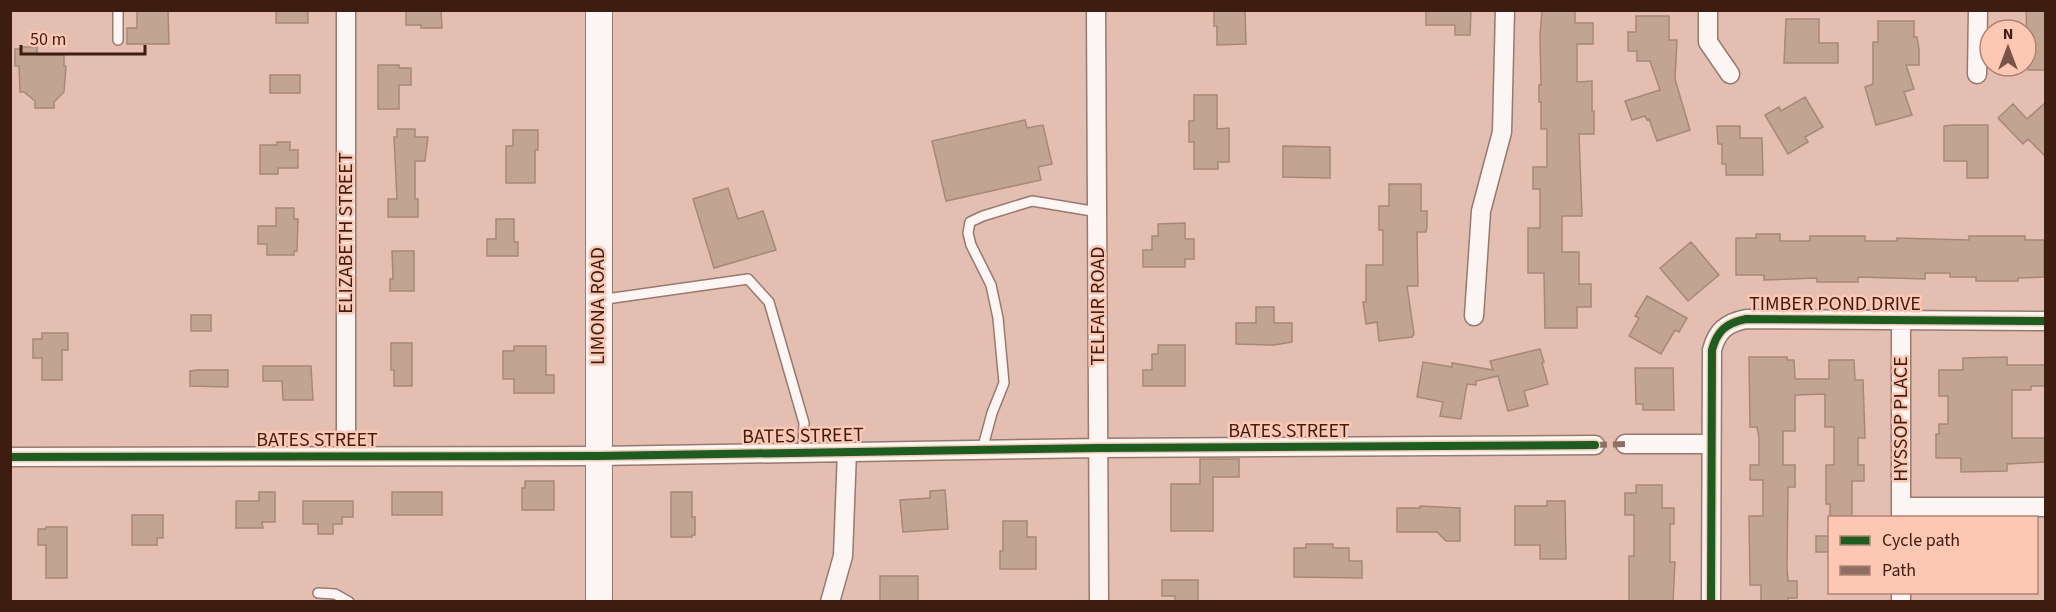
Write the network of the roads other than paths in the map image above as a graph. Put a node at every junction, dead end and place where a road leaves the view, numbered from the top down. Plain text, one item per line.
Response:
1 (118, 10) edge
2 (346, 10) edge
3 (599, 10) edge
4 (1096, 10) edge
5 (1505, 10) edge
6 (1708, 10) edge
7 (1978, 10) edge
8 (118, 40) dead end
9 (1730, 74) dead end
10 (1977, 74) dead end
11 (1098, 212) junction
12 (598, 300) junction
13 (1474, 316) dead end
14 (1901, 321) junction
15 (2046, 321) edge
16 (1625, 444) dead end
17 (1711, 444) junction
18 (1595, 445) dead end
19 (1100, 448) junction
20 (982, 450) junction
21 (803, 452) junction
22 (847, 452) junction
23 (346, 456) junction
24 (598, 456) junction
25 (10, 457) edge
26 (2046, 507) edge
27 (1901, 512) edge
28 (318, 592) dead end
29 (349, 602) edge
30 (599, 602) edge
31 (830, 602) edge
32 (1099, 602) edge
33 (1712, 602) edge

1 - 8 lane
2 - 23 street, ELIZABETH STREET
3 - 12 street, LIMONA ROAD
4 - 11 street, TELFAIR ROAD
5 - 13 street
6 - 9 street
7 - 10 street
11 - 19 street, TELFAIR ROAD
11 - 20 lane
12 - 21 lane
12 - 24 street, LIMONA ROAD
14 - 15 street, TIMBER POND DRIVE
14 - 17 street, TIMBER POND DRIVE
14 - 27 street, HYSSOP PLACE
16 - 17 street
17 - 33 street, TIMBER POND DRIVE
18 - 19 street, BATES STREET
19 - 20 street, BATES STREET
19 - 32 street, TELFAIR ROAD
20 - 22 street, BATES STREET
21 - 22 street, BATES STREET
21 - 24 street, BATES STREET
22 - 31 street
23 - 24 street, BATES STREET
23 - 25 street, BATES STREET
24 - 30 street, LIMONA ROAD
26 - 27 street
28 - 29 lane

